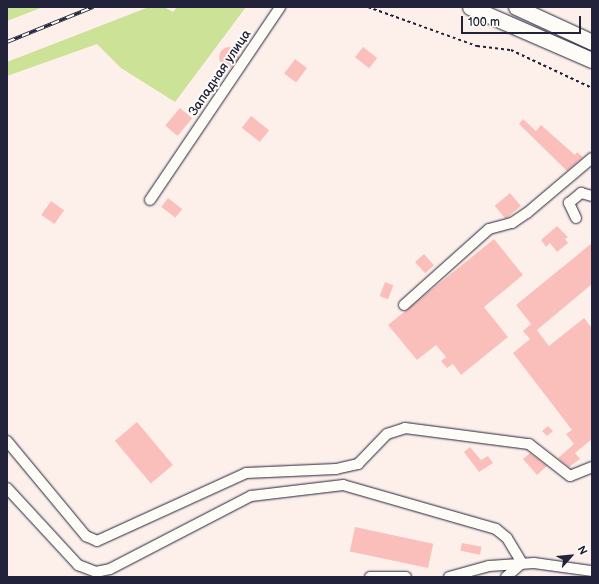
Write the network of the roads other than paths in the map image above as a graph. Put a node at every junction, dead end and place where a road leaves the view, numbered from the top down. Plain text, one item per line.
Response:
1 (470, 7) edge
2 (516, 7) edge
3 (277, 10) edge
4 (592, 42) edge
5 (592, 60) edge
6 (592, 158) edge
7 (592, 196) edge
8 (150, 200) dead end
9 (576, 218) dead end
10 (404, 305) dead end
11 (7, 441) edge
12 (592, 467) edge
13 (7, 488) edge
14 (522, 563) junction
15 (592, 571) edge
16 (370, 577) edge
17 (406, 577) edge
18 (449, 577) edge
19 (506, 577) edge

1 - 5 highway
2 - 4 highway
3 - 8 street, Западная улица
6 - 10 street
7 - 9 street
11 - 12 street
13 - 14 street
14 - 15 street
14 - 18 street
14 - 19 street
16 - 17 street

